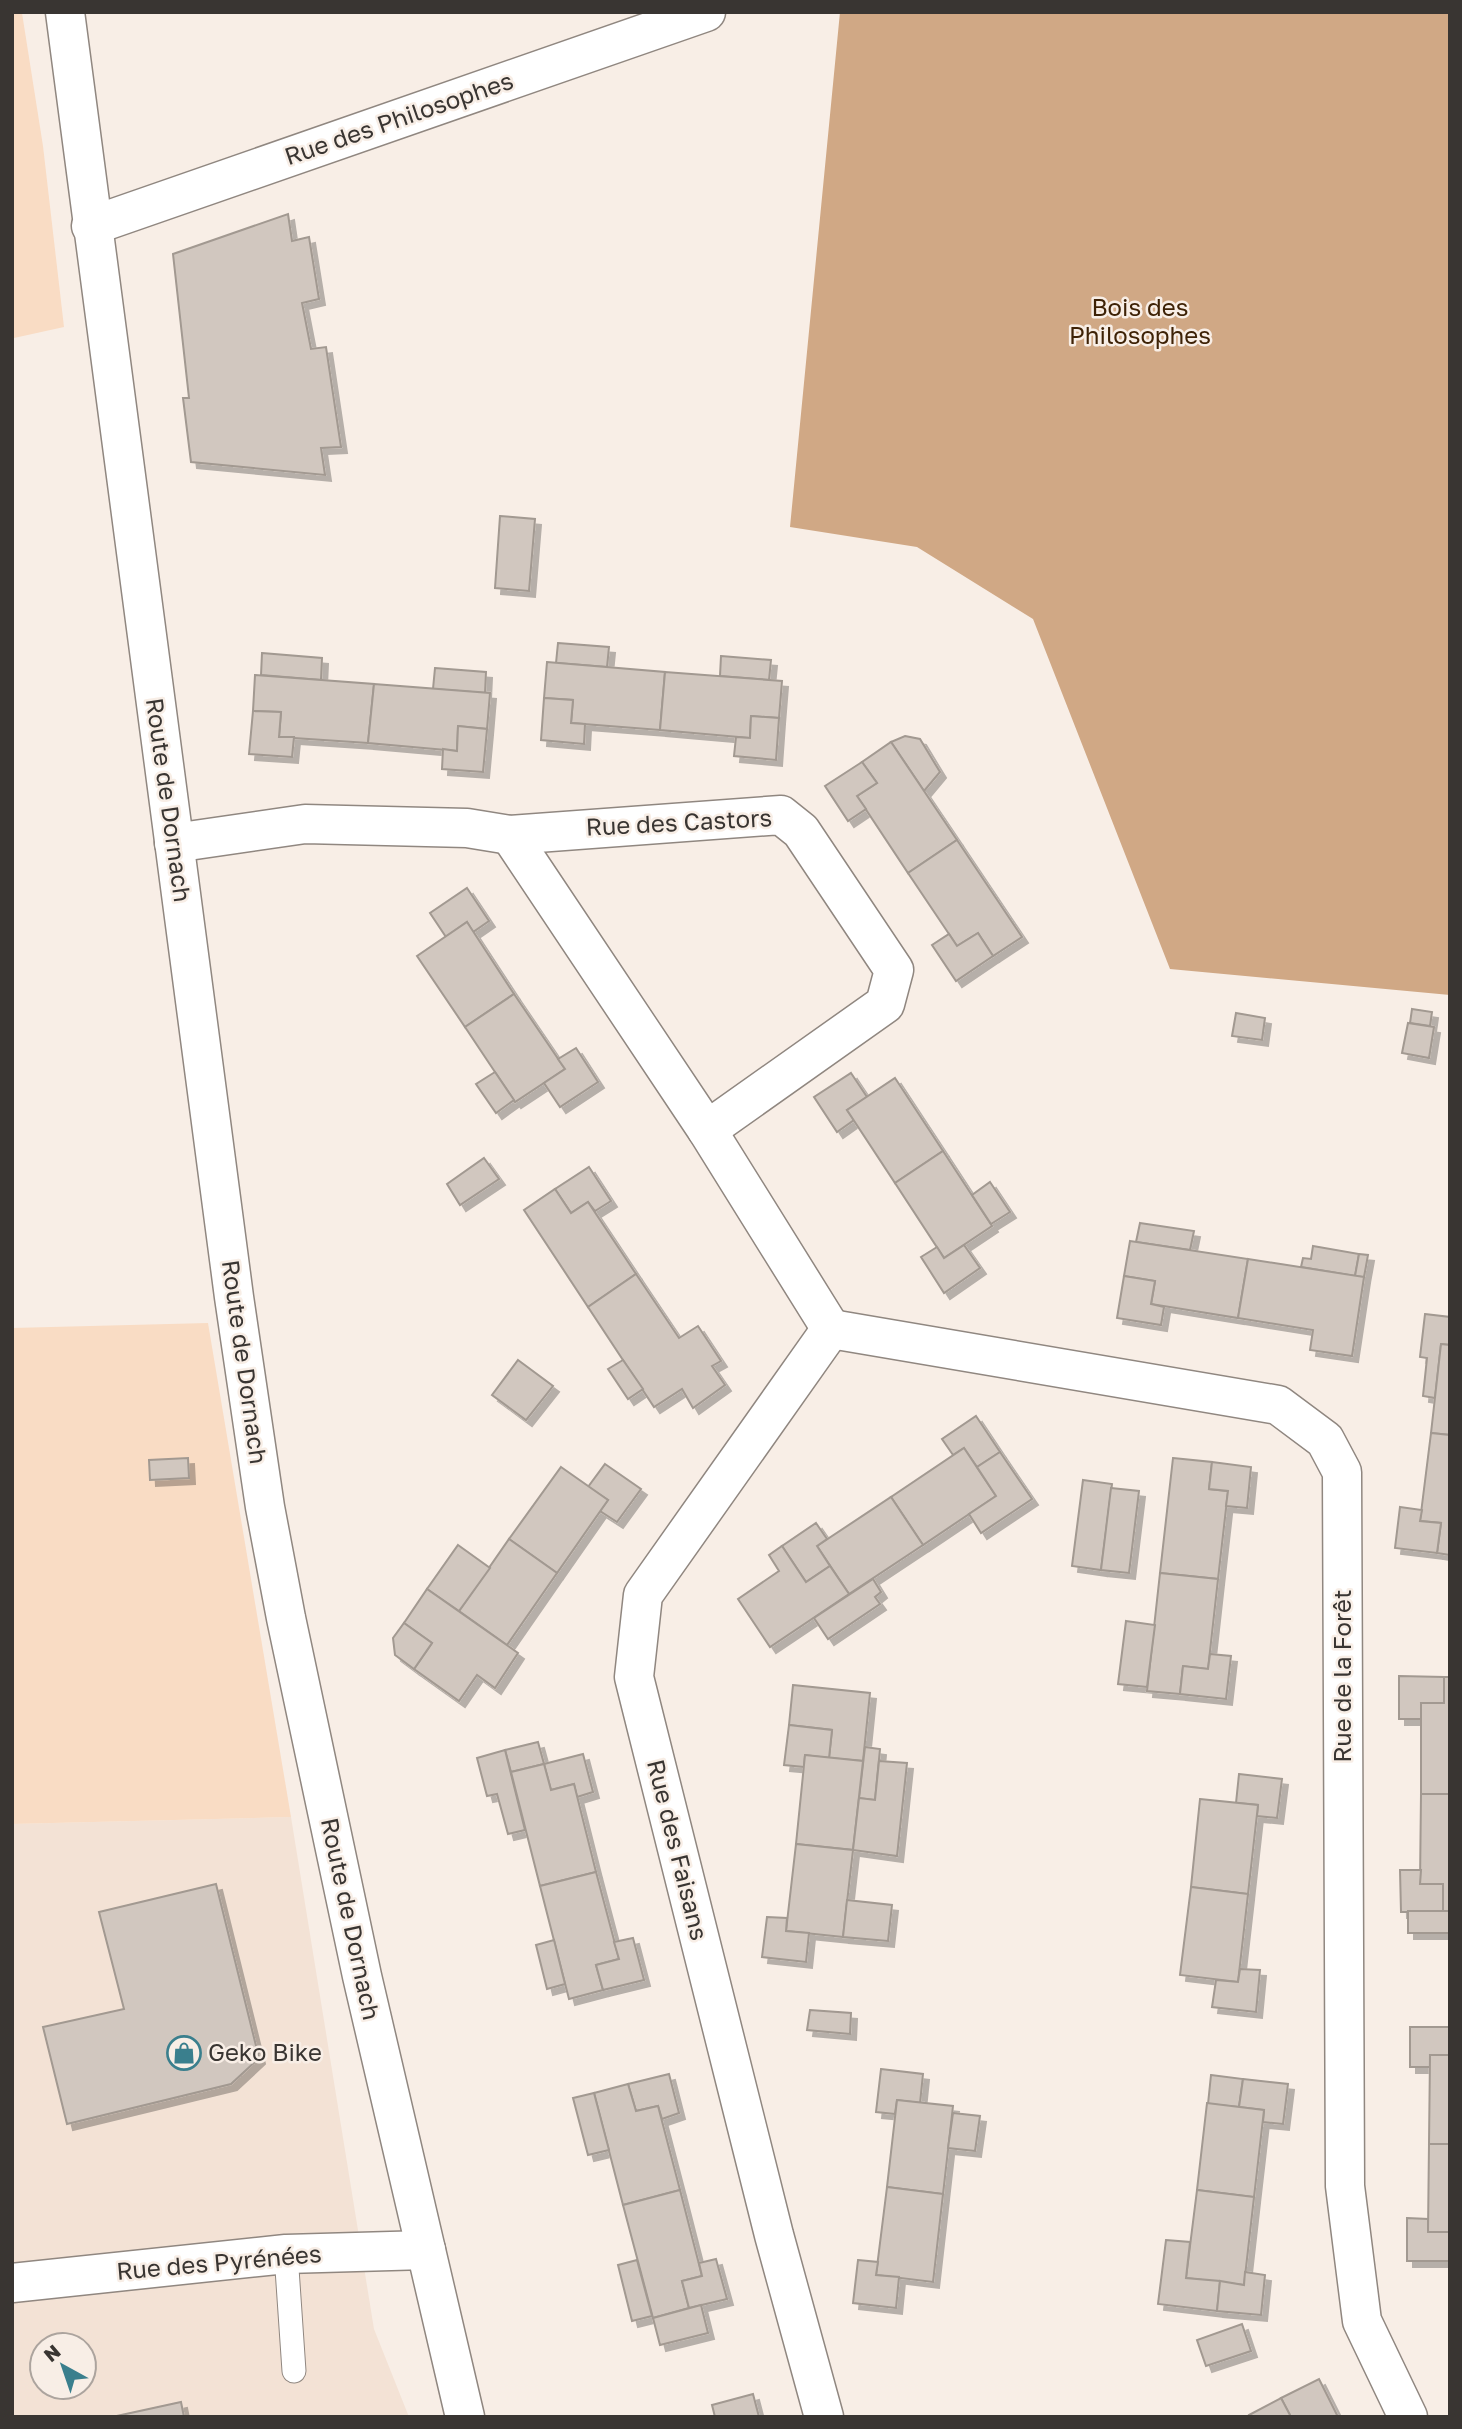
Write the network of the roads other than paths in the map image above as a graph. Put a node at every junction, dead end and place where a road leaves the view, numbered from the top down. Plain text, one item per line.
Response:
1 (65, 12) edge
2 (706, 12) edge
3 (91, 226) junction
4 (510, 835) junction
5 (174, 843) junction
6 (707, 1129) junction
7 (831, 1329) junction
8 (426, 2250) junction
9 (286, 2254) junction
10 (12, 2283) edge
11 (294, 2371) dead end
12 (464, 2417) edge
13 (824, 2417) edge
14 (1408, 2417) edge

1 - 3 street, Route de Dornach
2 - 3 street, Rue des Philosophes
3 - 5 street, Route de Dornach
4 - 5 street, Rue des Castors
4 - 6 street
4 - 6 street, Rue des Castors
5 - 8 street, Route de Dornach
6 - 7 street
7 - 13 street, Rue des Faisans
7 - 14 street, Rue de la Forêt
8 - 9 street, Rue des Pyrénées
8 - 12 street, Route de Dornach
9 - 10 street, Rue des Pyrénées
9 - 11 lane

